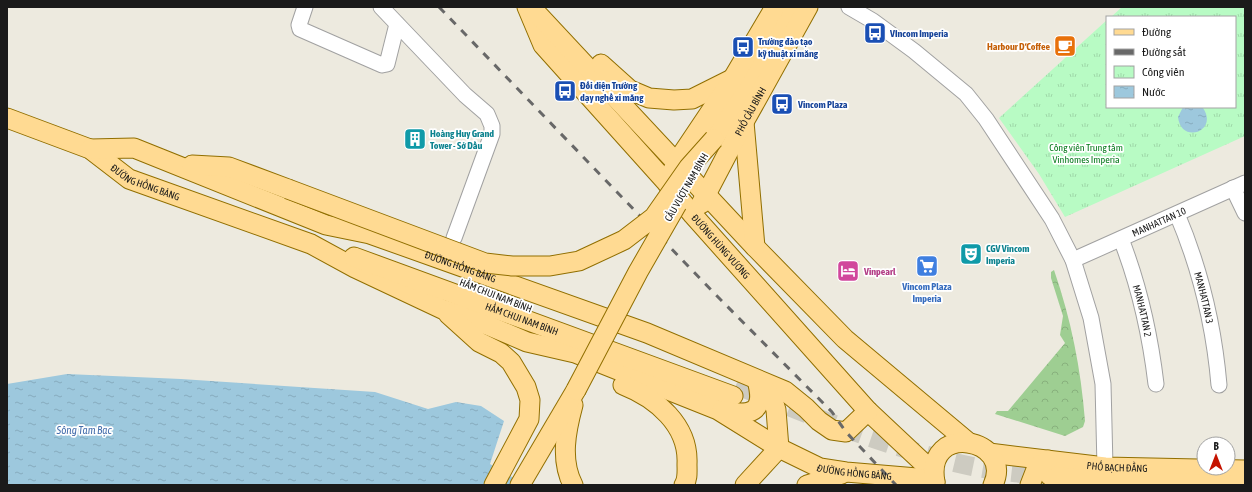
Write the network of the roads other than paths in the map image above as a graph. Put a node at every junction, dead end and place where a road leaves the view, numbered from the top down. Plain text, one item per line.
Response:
1 (305, 7) edge
2 (381, 7) edge
3 (527, 7) edge
4 (531, 7) edge
5 (775, 7) edge
6 (792, 7) edge
7 (808, 7) edge
8 (849, 7) edge
9 (398, 24) junction
10 (568, 45) junction
11 (733, 78) junction
12 (7, 118) edge
13 (744, 122) junction
14 (714, 139) junction
15 (90, 149) junction
16 (677, 162) junction
17 (176, 164) junction
18 (666, 182) junction
19 (1239, 185) edge
20 (707, 194) junction
21 (1245, 213) edge
22 (1177, 214) junction
23 (693, 215) junction
24 (326, 225) junction
25 (454, 238) dead end
26 (1121, 239) junction
27 (310, 244) junction
28 (755, 247) junction
29 (1073, 260) junction
30 (736, 264) junction
31 (442, 309) junction
32 (527, 342) junction
33 (757, 380) junction
34 (1156, 384) dead end
35 (1219, 385) dead end
36 (576, 390) junction
37 (718, 410) junction
38 (868, 411) junction
39 (968, 442) junction
40 (778, 448) junction
41 (989, 454) junction
42 (1105, 467) junction
43 (1049, 468) junction
44 (1245, 470) edge
45 (856, 477) edge
46 (935, 480) edge
47 (1245, 484) edge
48 (494, 485) edge
49 (520, 485) edge
50 (573, 485) edge
51 (684, 485) edge
52 (745, 485) edge
53 (807, 485) edge
54 (992, 485) edge
55 (1030, 485) edge

1 - 9 street
2 - 9 street
3 - 18 main road, ĐƯỜNG HÙNG VƯƠNG
4 - 10 main road
5 - 11 main road
6 - 14 main road, CẦU VƯỢT NAM BÍNH
7 - 13 main road, PHỐ CẦU BÍNH
8 - 29 street
9 - 25 street
10 - 11 main road
10 - 16 main road
11 - 16 main road
12 - 15 main road, ĐƯỜNG HỒNG BÀNG
13 - 20 main road, PHỐ CẦU BÍNH
13 - 28 main road
14 - 17 main road, bridge
14 - 36 main road, CẦU VƯỢT NAM BÍNH, bridge
15 - 17 main road, ĐƯỜNG HỒNG BÀNG
15 - 27 main road, ĐƯỜNG HỒNG BÀNG
16 - 18 main road
16 - 20 main road
17 - 24 main road, ĐƯỜNG HỒNG BÀNG
18 - 23 main road, ĐƯỜNG HÙNG VƯƠNG
19 - 21 street
19 - 22 street, MANHATTAN 10
20 - 23 main road, PHỐ CẦU BÍNH
20 - 28 main road
22 - 26 street, MANHATTAN 10
22 - 35 street, MANHATTAN 3
23 - 30 main road, ĐƯỜNG HÙNG VƯƠNG
24 - 27 main road, HẦM CHUI NAM BÍNH
24 - 33 main road, ĐƯỜNG HỒNG BÀNG
26 - 29 street, MANHATTAN 10
26 - 34 street, MANHATTAN 2
27 - 31 main road, ĐƯỜNG HỒNG BÀNG
28 - 30 main road
28 - 39 main road
29 - 42 street
30 - 38 main road, ĐƯỜNG HÙNG VƯƠNG
31 - 32 main road, ĐƯỜNG HỒNG BÀNG
31 - 48 main road
32 - 37 main road, ĐƯỜNG HỒNG BÀNG
32 - 51 main road
33 - 37 main road
33 - 38 main road
33 - 40 main road, ĐƯỜNG HỒNG BÀNG
36 - 49 main road, CẦU VƯỢT NAM BÍNH
36 - 50 main road, CẦU VƯỢT NAM BÍNH
37 - 40 main road, ĐƯỜNG HỒNG BÀNG
38 - 46 main road, ĐƯỜNG HÙNG VƯƠNG
39 - 41 main road
39 - 46 main road
40 - 45 main road, ĐƯỜNG HỒNG BÀNG
40 - 52 main road
41 - 43 main road, PHỐ BẠCH ĐẰNG
41 - 54 main road
42 - 43 main road, PHỐ BẠCH ĐẰNG
42 - 44 main road, PHỐ BẠCH ĐẰNG
43 - 47 main road
43 - 55 main road
45 - 46 main road, ĐƯỜNG HỒNG BÀNG
45 - 53 main road

